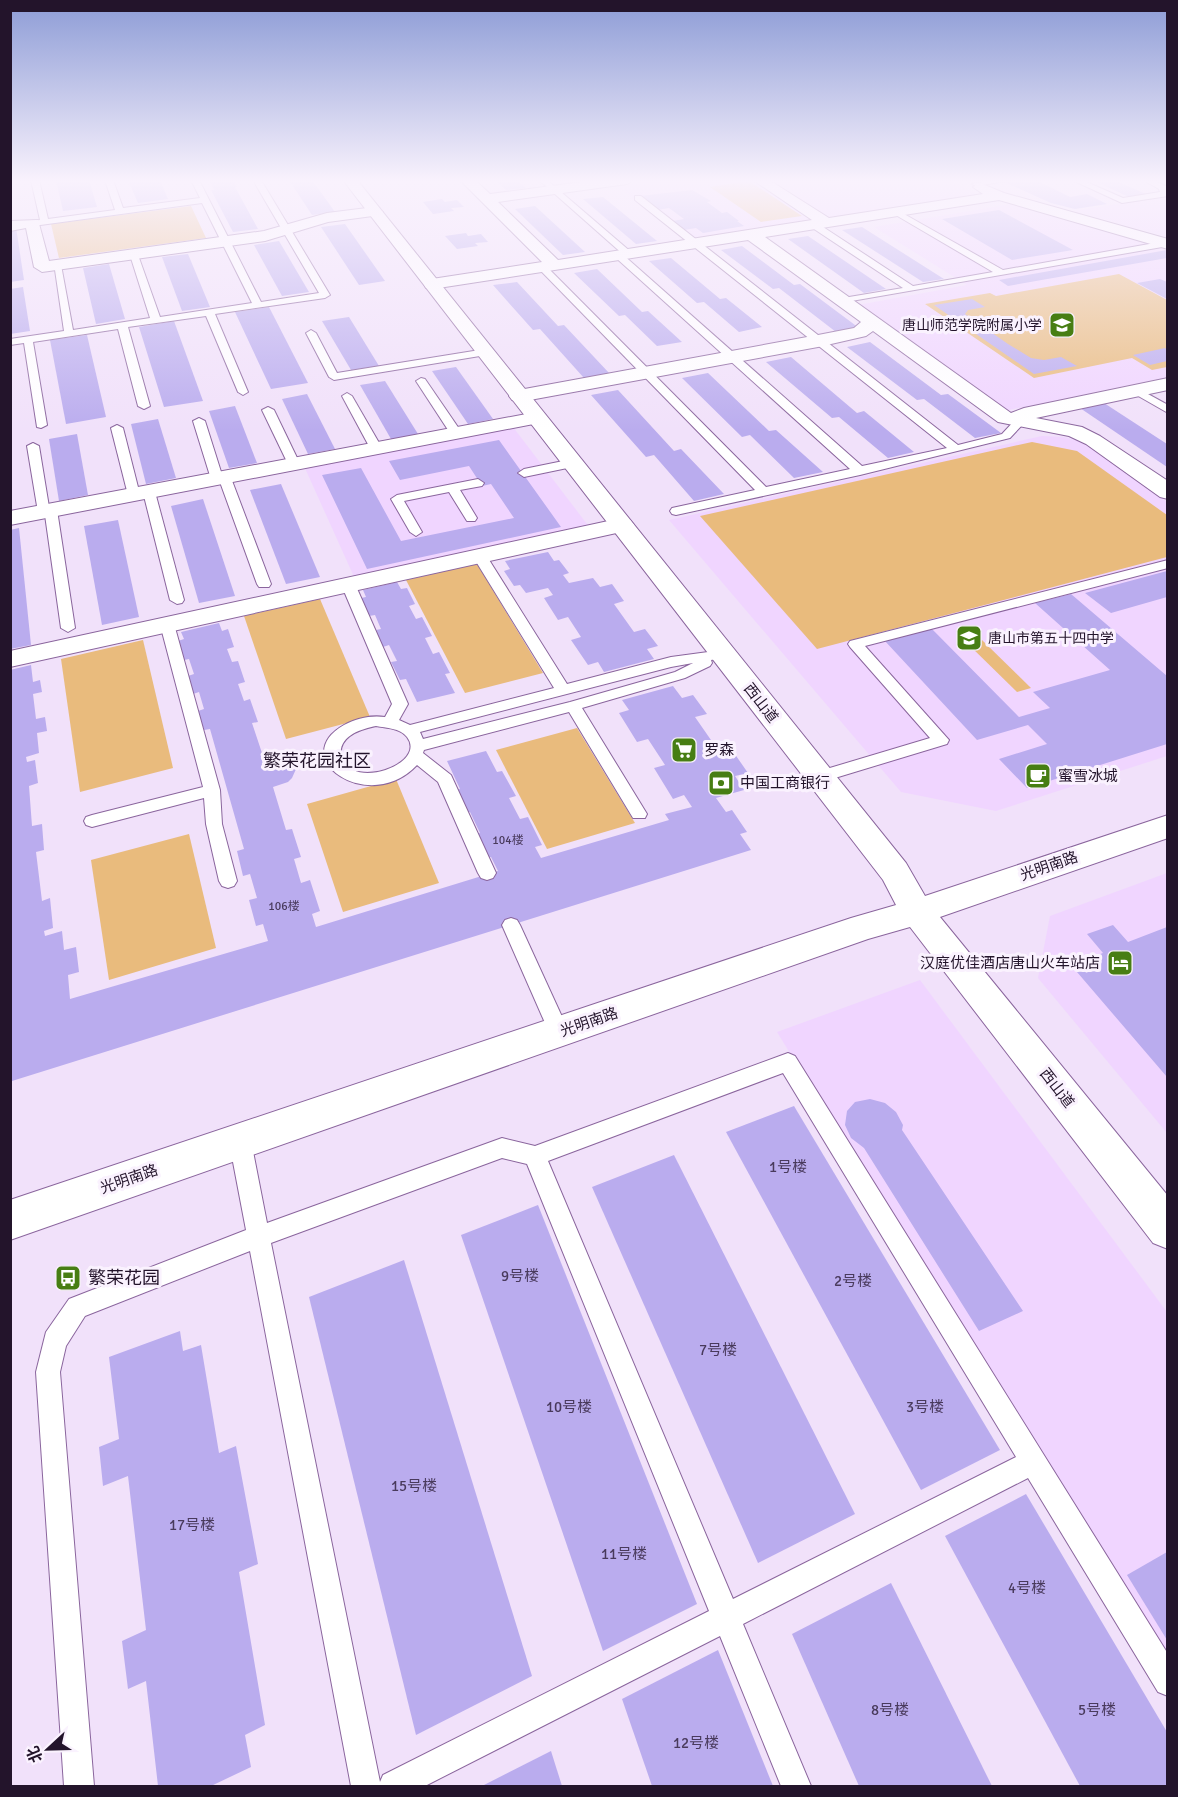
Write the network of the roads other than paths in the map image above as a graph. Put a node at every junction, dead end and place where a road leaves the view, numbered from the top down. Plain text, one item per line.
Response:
1 (42, 264) edge
2 (66, 264) edge
3 (137, 264) edge
4 (237, 264) edge
5 (307, 264) edge
6 (416, 264) edge
7 (563, 264) edge
8 (632, 264) edge
9 (720, 264) edge
10 (793, 264) edge
11 (876, 264) edge
12 (985, 264) edge
13 (1053, 264) edge
14 (57, 265) junction
15 (548, 266) junction
16 (1001, 273) junction
17 (432, 284) junction
18 (911, 289) junction
19 (843, 301) junction
20 (258, 305) junction
21 (209, 312) junction
22 (156, 320) junction
23 (872, 322) junction
24 (122, 325) junction
25 (69, 333) junction
26 (311, 333) dead end
27 (28, 339) junction
28 (818, 341) junction
29 (10, 342) edge
30 (486, 352) junction
31 (733, 358) junction
32 (647, 373) junction
33 (421, 381) dead end
34 (1167, 384) edge
35 (1137, 391) junction
36 (243, 392) dead end
37 (347, 396) dead end
38 (519, 396) junction
39 (144, 406) dead end
40 (268, 410) dead end
41 (1167, 410) edge
42 (537, 418) junction
43 (1012, 420) junction
44 (199, 421) dead end
45 (41, 425) dead end
46 (117, 428) dead end
47 (456, 434) junction
48 (33, 446) dead end
49 (376, 448) junction
50 (956, 450) junction
51 (573, 463) junction
52 (294, 464) junction
53 (860, 471) junction
54 (524, 473) dead end
55 (221, 478) junction
56 (478, 483) dead end
57 (453, 488) junction
58 (764, 492) junction
59 (1167, 492) edge
60 (142, 493) junction
61 (48, 511) junction
62 (676, 511) dead end
63 (10, 518) edge
64 (471, 518) dead end
65 (622, 525) junction
66 (416, 532) dead end
67 (479, 555) junction
68 (1167, 564) edge
69 (264, 584) dead end
70 (348, 584) junction
71 (177, 600) dead end
72 (166, 624) junction
73 (68, 628) dead end
74 (723, 654) junction
75 (10, 659) edge
76 (563, 690) junction
77 (573, 706) junction
78 (390, 722) junction
79 (409, 730) junction
80 (417, 751) junction
81 (819, 777) junction
82 (212, 790) junction
83 (639, 814) dead end
84 (92, 821) dead end
85 (1167, 826) edge
86 (487, 873) dead end
87 (228, 881) dead end
88 (917, 912) junction
89 (511, 925) dead end
90 (559, 1032) junction
91 (240, 1141) junction
92 (535, 1156) junction
93 (10, 1220) edge
94 (1167, 1229) edge
95 (258, 1238) junction
96 (1033, 1462) junction
97 (727, 1618) junction
98 (1167, 1682) edge
99 (79, 1786) edge
100 (366, 1786) edge
101 (394, 1786) edge
102 (796, 1786) edge

1 - 14 street
2 - 14 street
3 - 22 lane
4 - 20 lane
5 - 20 lane
6 - 17 street, 西山道
7 - 15 street
8 - 31 lane
9 - 28 lane
10 - 19 street
11 - 18 lane
12 - 16 lane
13 - 16 lane
14 - 25 lane
15 - 17 street
15 - 32 lane
16 - 18 lane
17 - 30 street, 西山道
18 - 19 lane
19 - 23 street
20 - 21 lane
21 - 22 lane
21 - 36 lane
22 - 24 lane
23 - 28 street
23 - 43 street
24 - 25 lane
24 - 39 lane
25 - 27 lane
26 - 30 lane
27 - 29 lane
27 - 45 lane
28 - 31 street
28 - 50 lane
30 - 38 street, 西山道
31 - 32 street
31 - 53 lane
32 - 38 street
32 - 58 lane
33 - 47 lane
34 - 35 street
35 - 41 lane
35 - 43 street
37 - 49 lane
38 - 42 street, 西山道
40 - 52 lane
42 - 47 street
42 - 51 street, 西山道
43 - 50 lane
43 - 59 street
44 - 55 lane
46 - 60 lane
47 - 49 street
48 - 61 lane
49 - 52 street
50 - 53 lane
51 - 54 lane
51 - 65 street, 西山道
52 - 55 street
53 - 58 lane
55 - 60 street
55 - 69 lane
56 - 57 lane
57 - 64 lane
57 - 66 lane
58 - 62 lane
60 - 61 street
60 - 71 lane
61 - 63 street
61 - 73 lane
65 - 67 street
65 - 74 street, 西山道
67 - 70 street
67 - 76 lane
68 - 81 lane
70 - 72 street
70 - 78 lane
72 - 75 street
72 - 82 lane
74 - 76 lane
74 - 77 lane
74 - 81 street, 西山道
76 - 79 lane
77 - 80 lane
77 - 83 lane
78 - 79 lane
78 - 80 lane
79 - 80 lane
80 - 86 lane
81 - 88 street, 西山道
82 - 84 lane
82 - 87 lane
85 - 88 street, 光明南路
88 - 90 street, 光明南路
88 - 94 street, 西山道
89 - 90 lane
90 - 91 street, 光明南路
91 - 93 street, 光明南路
91 - 95 lane
92 - 95 lane
92 - 96 lane
92 - 97 lane
95 - 99 lane
95 - 100 lane
96 - 97 lane
96 - 98 lane
97 - 101 lane
97 - 102 lane

